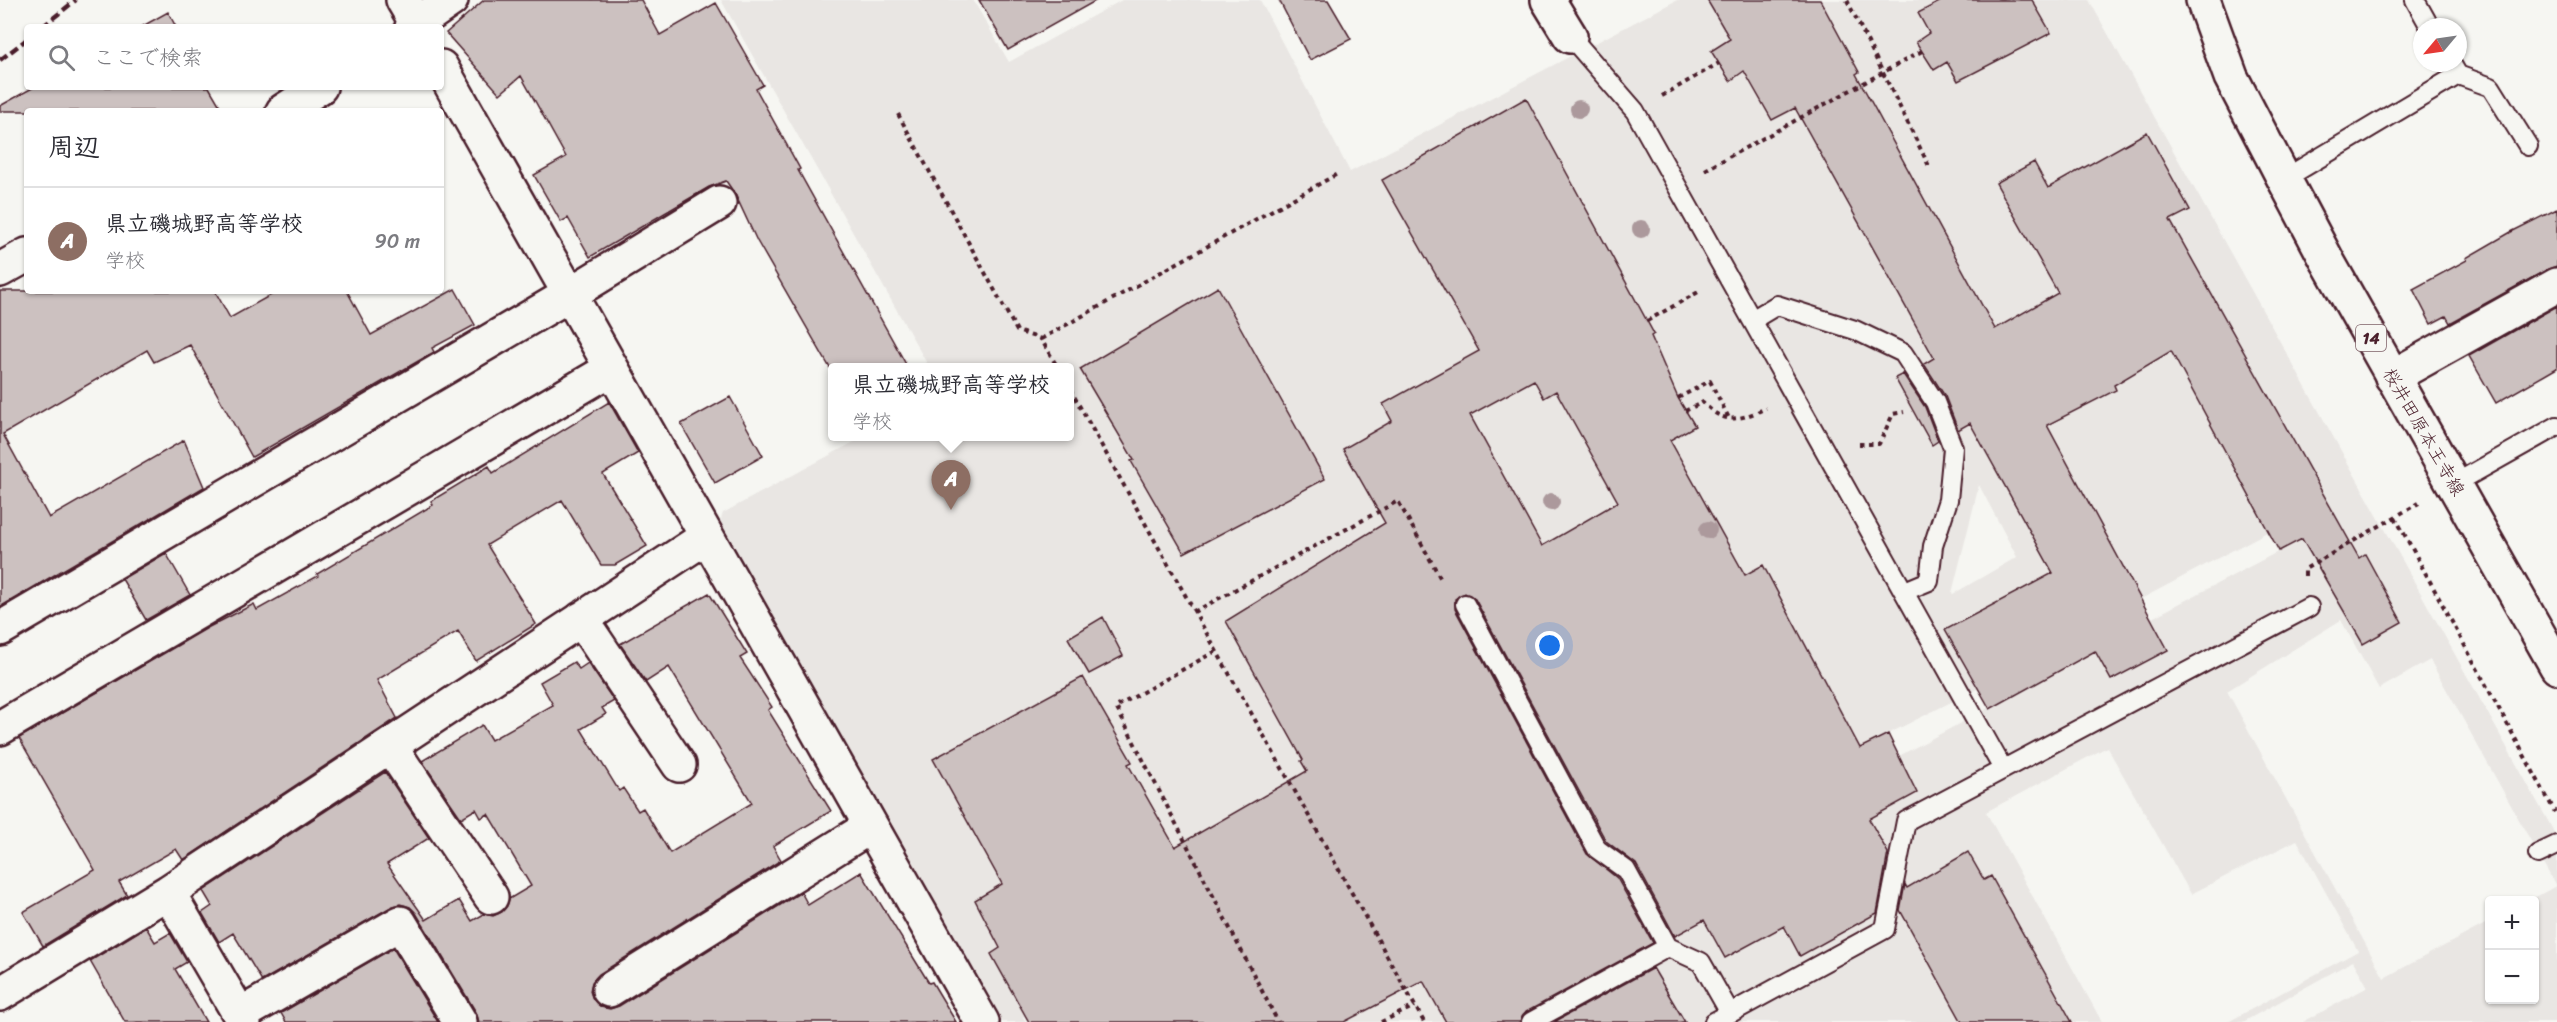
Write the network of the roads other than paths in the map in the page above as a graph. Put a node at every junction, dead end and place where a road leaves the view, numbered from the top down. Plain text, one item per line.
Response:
1 (450, 0) edge
2 (1548, 0) edge
3 (2203, 0) edge
4 (2415, 0) edge
5 (2425, 18) edge
6 (413, 19) edge
7 (1570, 36) joint
8 (444, 72) edge
9 (2449, 72) edge
10 (2460, 72) edge
11 (315, 90) edge
12 (288, 108) edge
13 (2528, 146) dead end
14 (2284, 179) junction
15 (719, 203) dead end
16 (24, 257) edge
17 (0, 270) edge
18 (2557, 285) edge
19 (570, 294) junction
20 (1752, 320) junction
21 (611, 369) junction
22 (2392, 376) junction
23 (2557, 426) edge
24 (2454, 484) junction
25 (706, 537) junction
26 (1905, 591) junction
27 (1465, 604) road end
28 (2309, 607) road end
29 (581, 620) junction
30 (0, 629) edge
31 (2557, 667) edge
32 (0, 728) edge
33 (390, 746) junction
34 (679, 765) dead end
35 (2003, 769) junction
36 (871, 826) junction
37 (2557, 845) edge
38 (2538, 854) dead end
39 (168, 892) junction
40 (491, 897) dead end
41 (1668, 947) junction
42 (609, 990) dead end
43 (0, 994) edge
44 (242, 1018) edge
45 (1722, 1018) edge
46 (460, 1022) edge
47 (982, 1022) edge
48 (1531, 1022) edge

1 - 6 street
2 - 7 street
3 - 14 street, 桜井田原本王寺線 / 14
4 - 5 lane
7 - 20 lane
8 - 19 street
9 - 14 lane
10 - 13 lane
11 - 12 street
14 - 22 street, 桜井田原本王寺線 / 14
15 - 19 street
16 - 17 street
18 - 22 street
19 - 21 street
19 - 30 street
20 - 26 lane
20 - 26 lane
21 - 25 street
21 - 32 street
22 - 24 street, 桜井田原本王寺線 / 14
23 - 24 lane
24 - 31 street, 桜井田原本王寺線 / 14
25 - 29 street
25 - 36 street
26 - 35 lane
27 - 41 lane
28 - 35 lane
29 - 33 street
29 - 34 street
33 - 39 street
33 - 40 street
35 - 45 lane
36 - 42 street
36 - 47 street
37 - 38 lane
39 - 43 street
39 - 44 street
41 - 45 lane
41 - 48 lane
44 - 46 street

